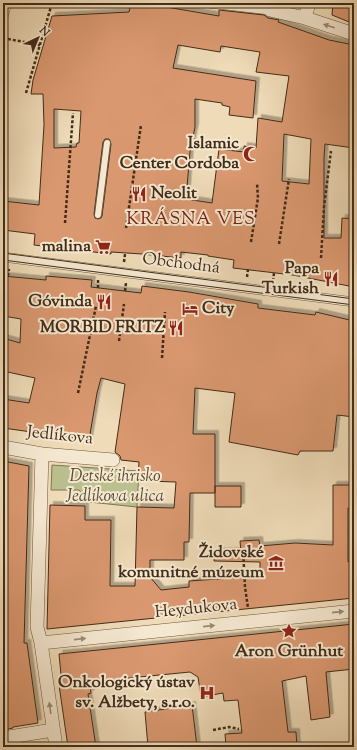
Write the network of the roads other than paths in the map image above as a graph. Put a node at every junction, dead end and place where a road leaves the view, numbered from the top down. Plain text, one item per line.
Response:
1 (7, 3) edge
2 (208, 3) edge
3 (309, 3) edge
4 (270, 10) joint
5 (3, 17) edge
6 (304, 18) junction
7 (354, 34) edge
8 (107, 143) dead end
9 (98, 215) dead end
10 (3, 257) edge
11 (354, 302) edge
12 (3, 447) edge
13 (42, 454) junction
14 (113, 460) dead end
15 (354, 611) edge
16 (41, 643) junction
17 (53, 730) junction
18 (3, 738) edge
19 (56, 747) edge

1 - 5 street
2 - 4 street
3 - 6 street
4 - 6 street
7 -> 6 street
8 - 9 lane
10 - 11 street, Obchodná
12 - 13 street, Jedlíkova
13 - 14 street, Jedlíkova
13 - 16 street
16 -> 15 street, Heydukova
17 -> 16 street
17 - 18 street
17 - 19 street

